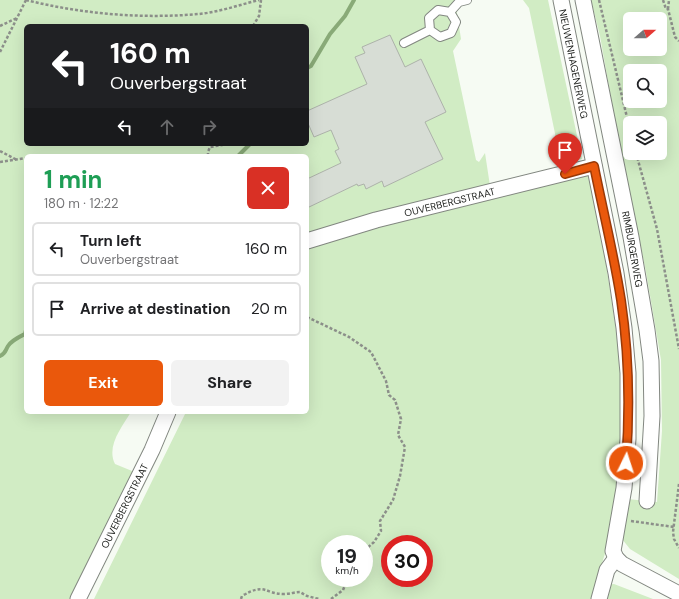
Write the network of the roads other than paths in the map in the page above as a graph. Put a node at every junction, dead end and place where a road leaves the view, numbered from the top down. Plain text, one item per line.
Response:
1 (468, 0) edge
2 (561, 0) edge
3 (583, 0) edge
4 (450, 12) junction
5 (430, 30) junction
6 (404, 43) dead end
7 (594, 166) junction
8 (309, 240) edge
9 (167, 414) edge
10 (648, 501) dead end
11 (616, 558) junction
12 (679, 594) edge
13 (78, 599) edge
14 (599, 599) edge

1 - 4 lane
2 - 7 street, NIEUWENHAGENERWEG
3 - 10 street, RIMBURGERWEG
4 - 5 lane
4 - 5 lane
5 - 6 lane
7 - 8 street, OUVERBERGSTRAAT
7 - 11 street, NIEUWENHAGENERWEG
9 - 13 street, OUVERBERGSTRAAT
11 - 12 street
11 - 14 street

